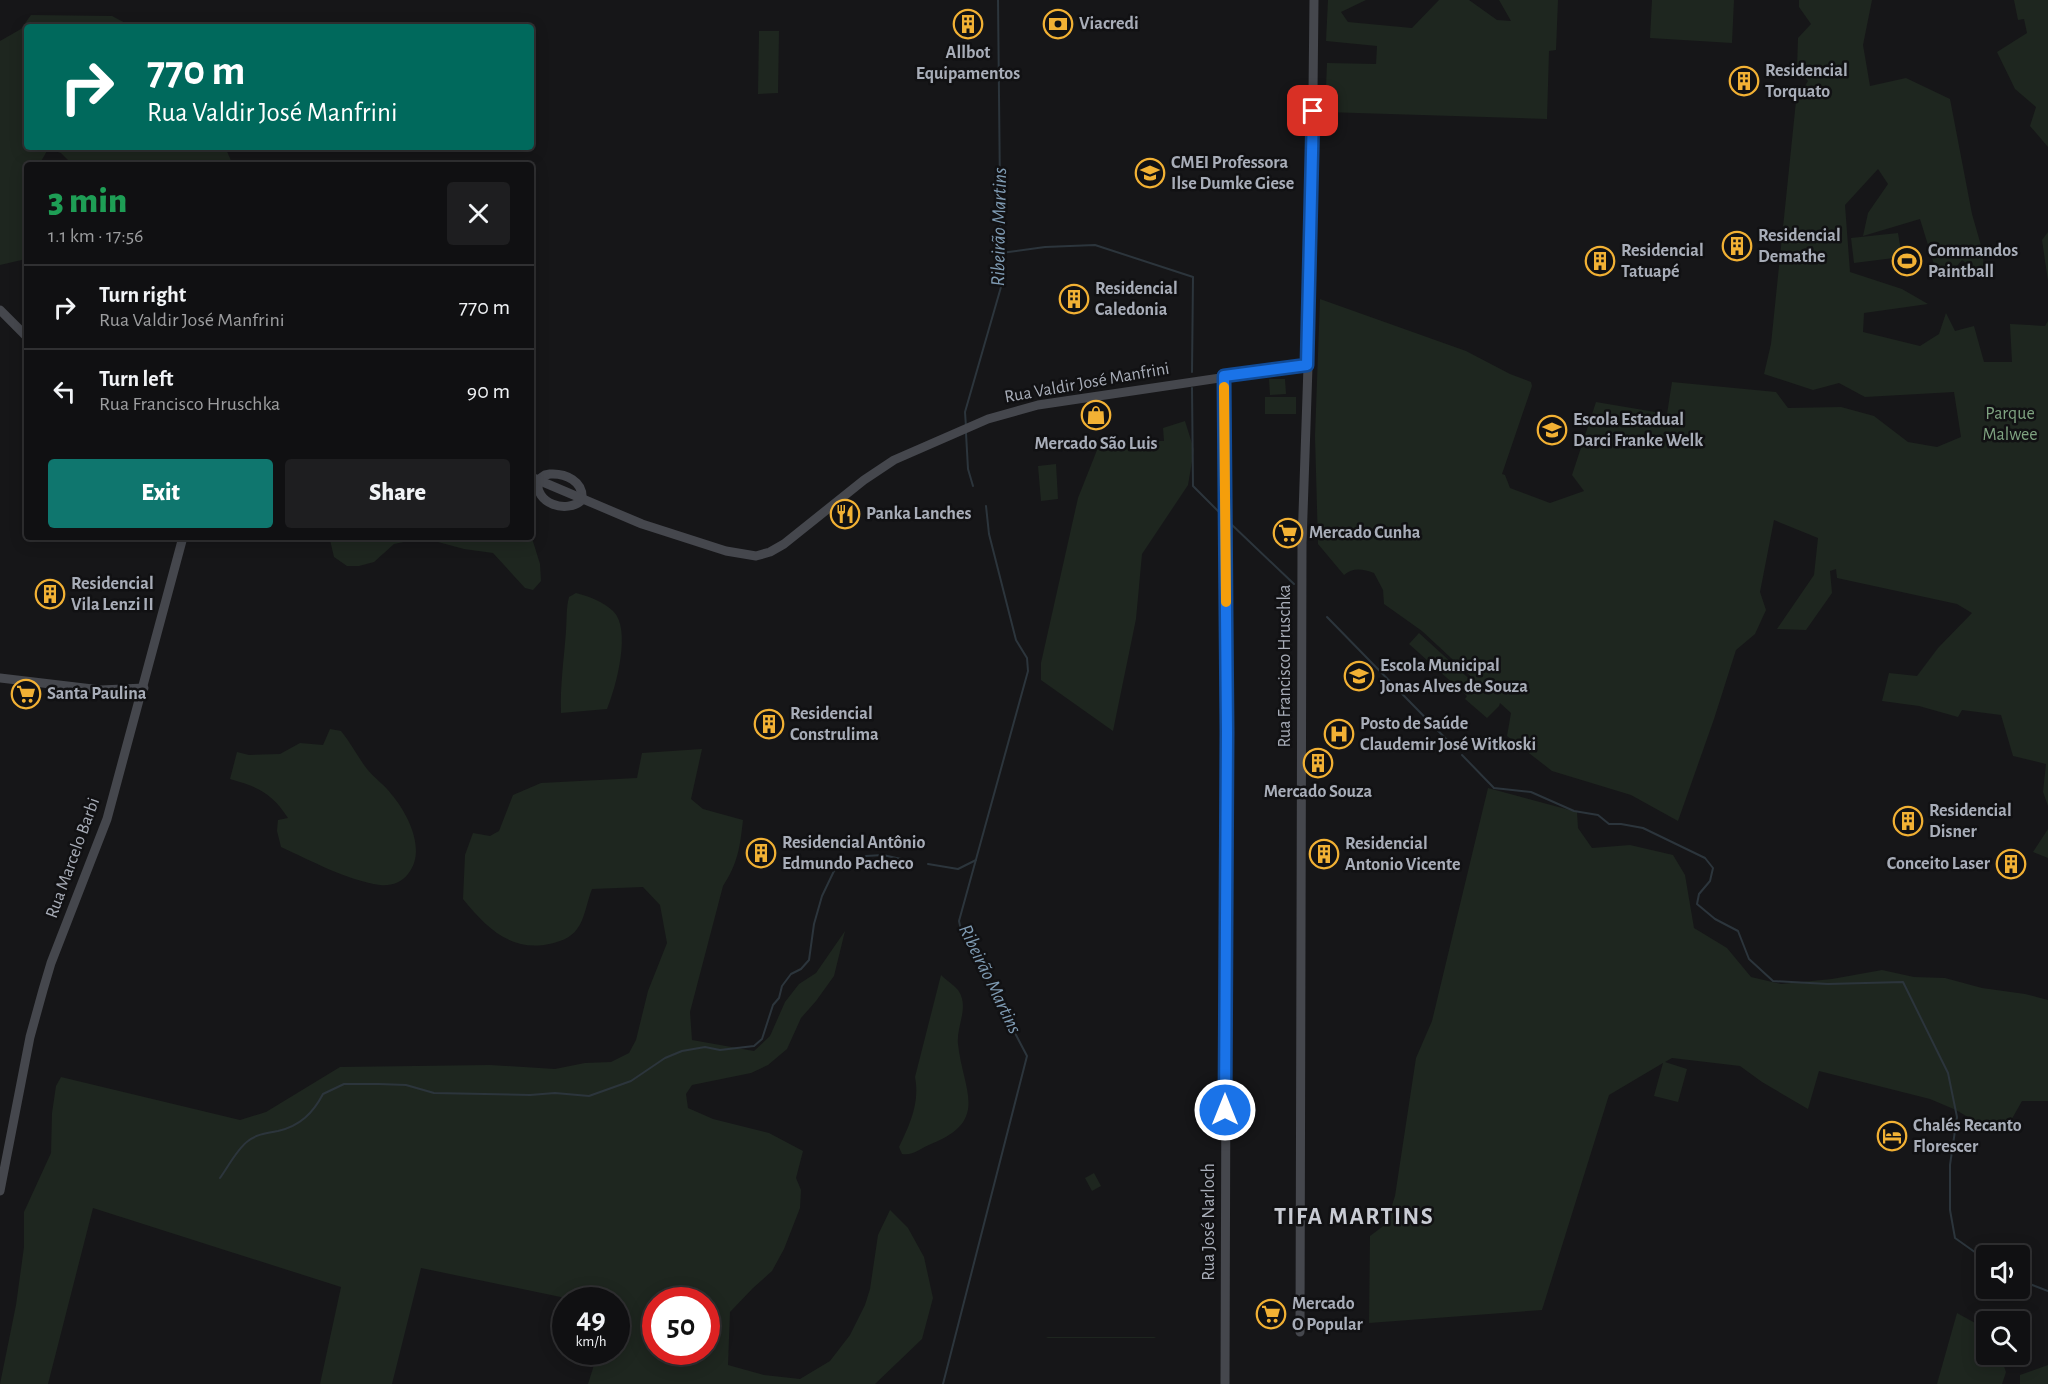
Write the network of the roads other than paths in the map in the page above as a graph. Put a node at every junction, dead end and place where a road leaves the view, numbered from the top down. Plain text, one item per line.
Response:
1 (1314, 0) edge
2 (0, 310) edge
3 (24, 334) edge
4 (1307, 365) junction
5 (1224, 376) junction
6 (534, 479) edge
7 (582, 500) junction
8 (182, 540) edge
9 (0, 678) edge
10 (144, 688) junction
11 (0, 1191) edge
12 (1300, 1332) dead end
13 (1225, 1384) edge

1 - 4 street, Rua Francisco Hruschka
2 - 3 street
4 - 5 street, Rua Valdir José Manfrini
4 - 12 street, Rua Francisco Hruschka
5 - 7 street, Rua Valdir José Manfrini
5 - 13 street, Rua José Narloch
6 - 7 street, Rua Valdir José Manfrini
6 - 7 street
6 - 7 street
8 - 10 street, Rua Marcelo Barbi
9 - 10 street
10 - 11 street, Rua Marcelo Barbi

